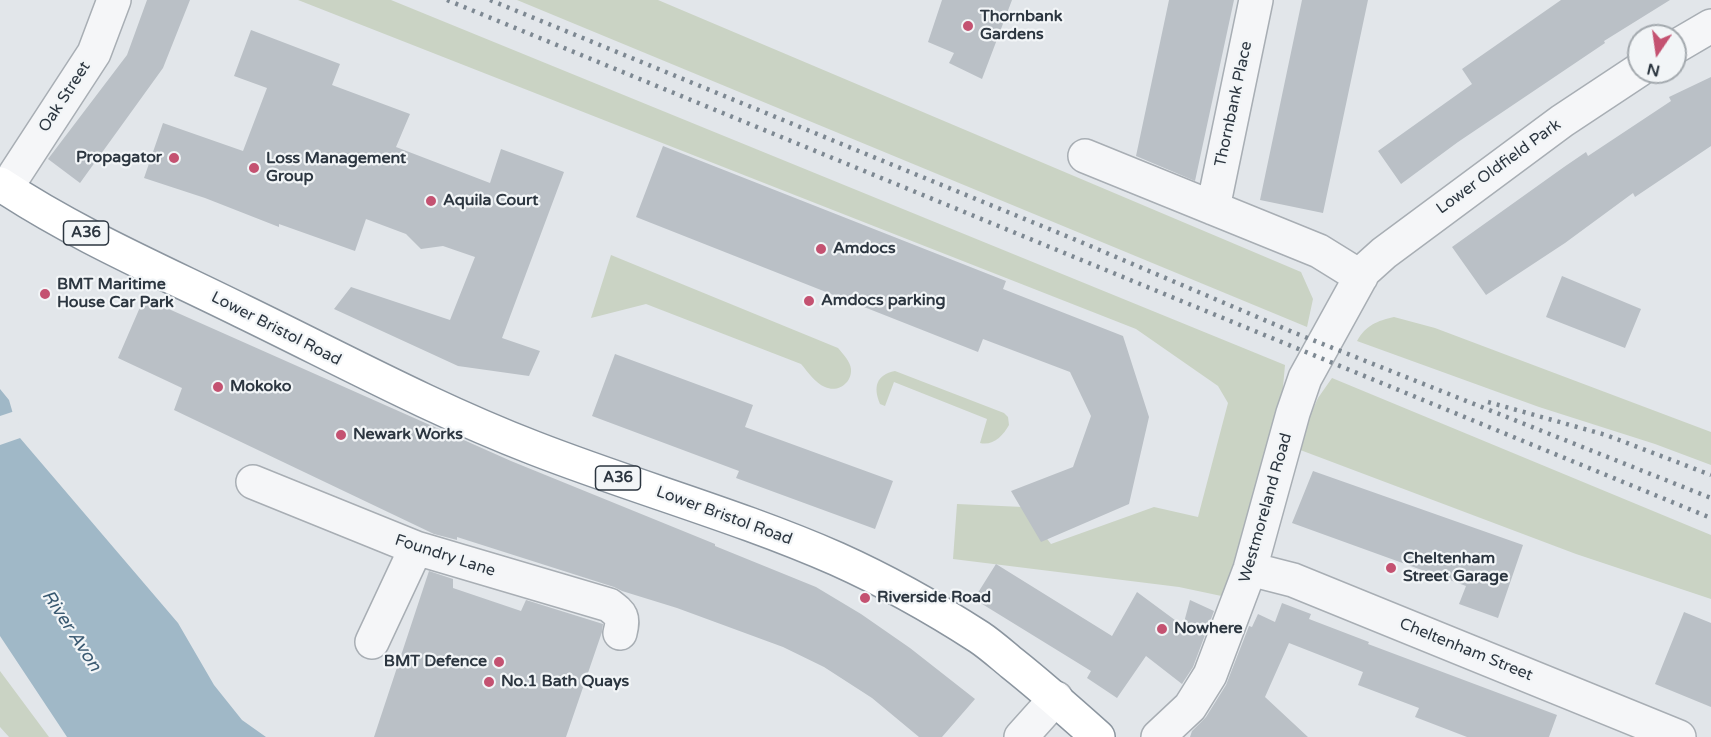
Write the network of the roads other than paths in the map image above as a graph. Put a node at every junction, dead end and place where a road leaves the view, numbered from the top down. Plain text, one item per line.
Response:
1 (114, 0) edge
2 (1256, 0) edge
3 (1711, 26) edge
4 (1687, 40) edge
5 (1627, 78) edge
6 (1085, 156) dead end
7 (3, 186) edge
8 (1213, 208) junction
9 (1362, 274) junction
10 (253, 482) dead end
11 (416, 549) junction
12 (1250, 569) junction
13 (620, 633) dead end
14 (372, 642) dead end
15 (1056, 698) junction
16 (1021, 737) edge
17 (1098, 737) edge
18 (1158, 737) edge
19 (1679, 737) edge

1 - 7 street, Oak Street
2 - 8 street, Thornbank Place
3 - 4 street
5 - 9 street, Lower Oldfield Park
6 - 8 street
7 - 15 highway, Lower Bristol Road / A36
8 - 9 street
9 - 12 street, Westmoreland Road
10 - 11 street, Foundry Lane
11 - 13 street, Foundry Lane
11 - 14 street
12 - 18 street, Westmoreland Road
12 - 19 street, Cheltenham Street
15 - 16 street
15 - 17 highway, Lower Bristol Road / A36

